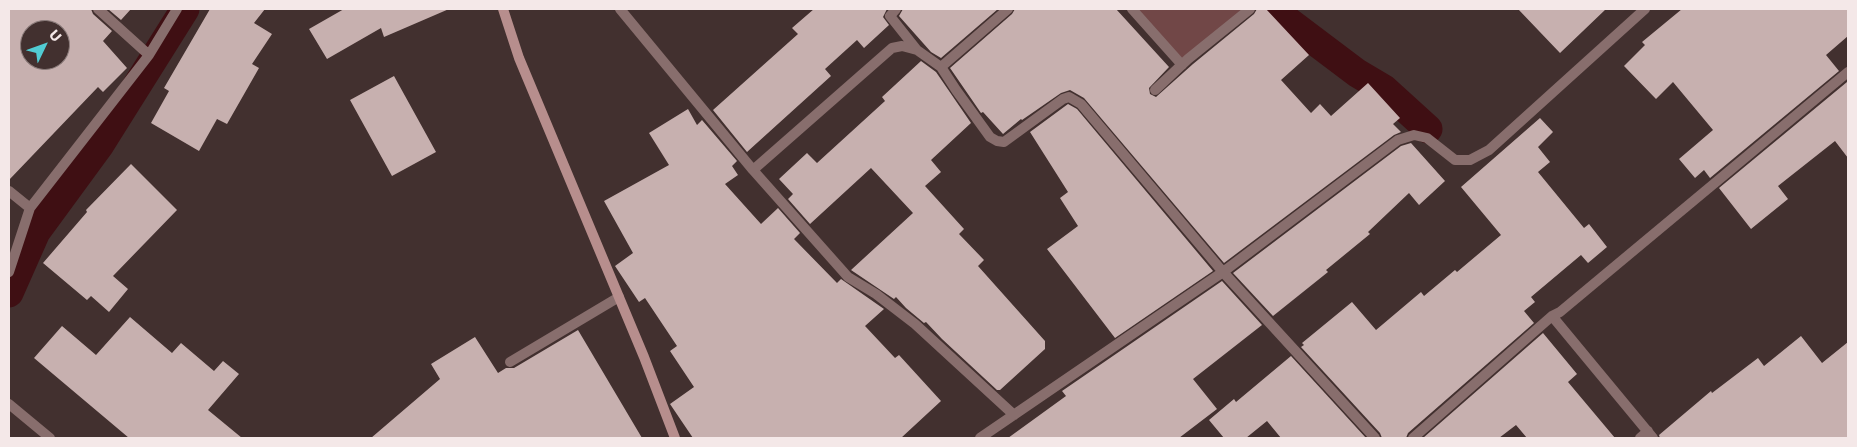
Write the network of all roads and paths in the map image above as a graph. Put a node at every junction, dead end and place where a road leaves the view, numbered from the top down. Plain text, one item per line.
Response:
1 (98, 9) edge
2 (177, 9) edge
3 (503, 9) edge
4 (620, 9) edge
5 (896, 9) edge
6 (1008, 9) edge
7 (1132, 9) edge
8 (1645, 9) edge
9 (1248, 10) edge
10 (917, 50) junction
11 (149, 55) junction
12 (1182, 65) junction
13 (941, 67) junction
14 (1848, 72) edge
15 (1155, 90) dead end
16 (753, 170) junction
17 (9, 191) edge
18 (30, 208) junction
19 (9, 272) edge
20 (1223, 272) junction
21 (619, 296) junction
22 (1552, 316) junction
23 (510, 362) dead end
24 (10, 407) edge
25 (1014, 415) junction
26 (1647, 436) edge
27 (50, 438) edge
28 (675, 438) edge
29 (980, 438) edge
30 (1375, 438) edge
31 (1413, 438) edge

1 - 11 street
2 - 11 street
3 - 21 street
4 - 16 street
5 - 10 street
6 - 13 street
7 - 12 street
8 - 20 street
9 - 12 street
10 - 13 street
10 - 16 street
11 - 18 street
12 - 15 street
13 - 20 street
14 - 22 street
16 - 25 street
17 - 18 street
18 - 19 street
20 - 25 street
20 - 30 street
21 - 23 street
21 - 28 street
22 - 26 street
22 - 31 street
24 - 27 street
25 - 29 street

